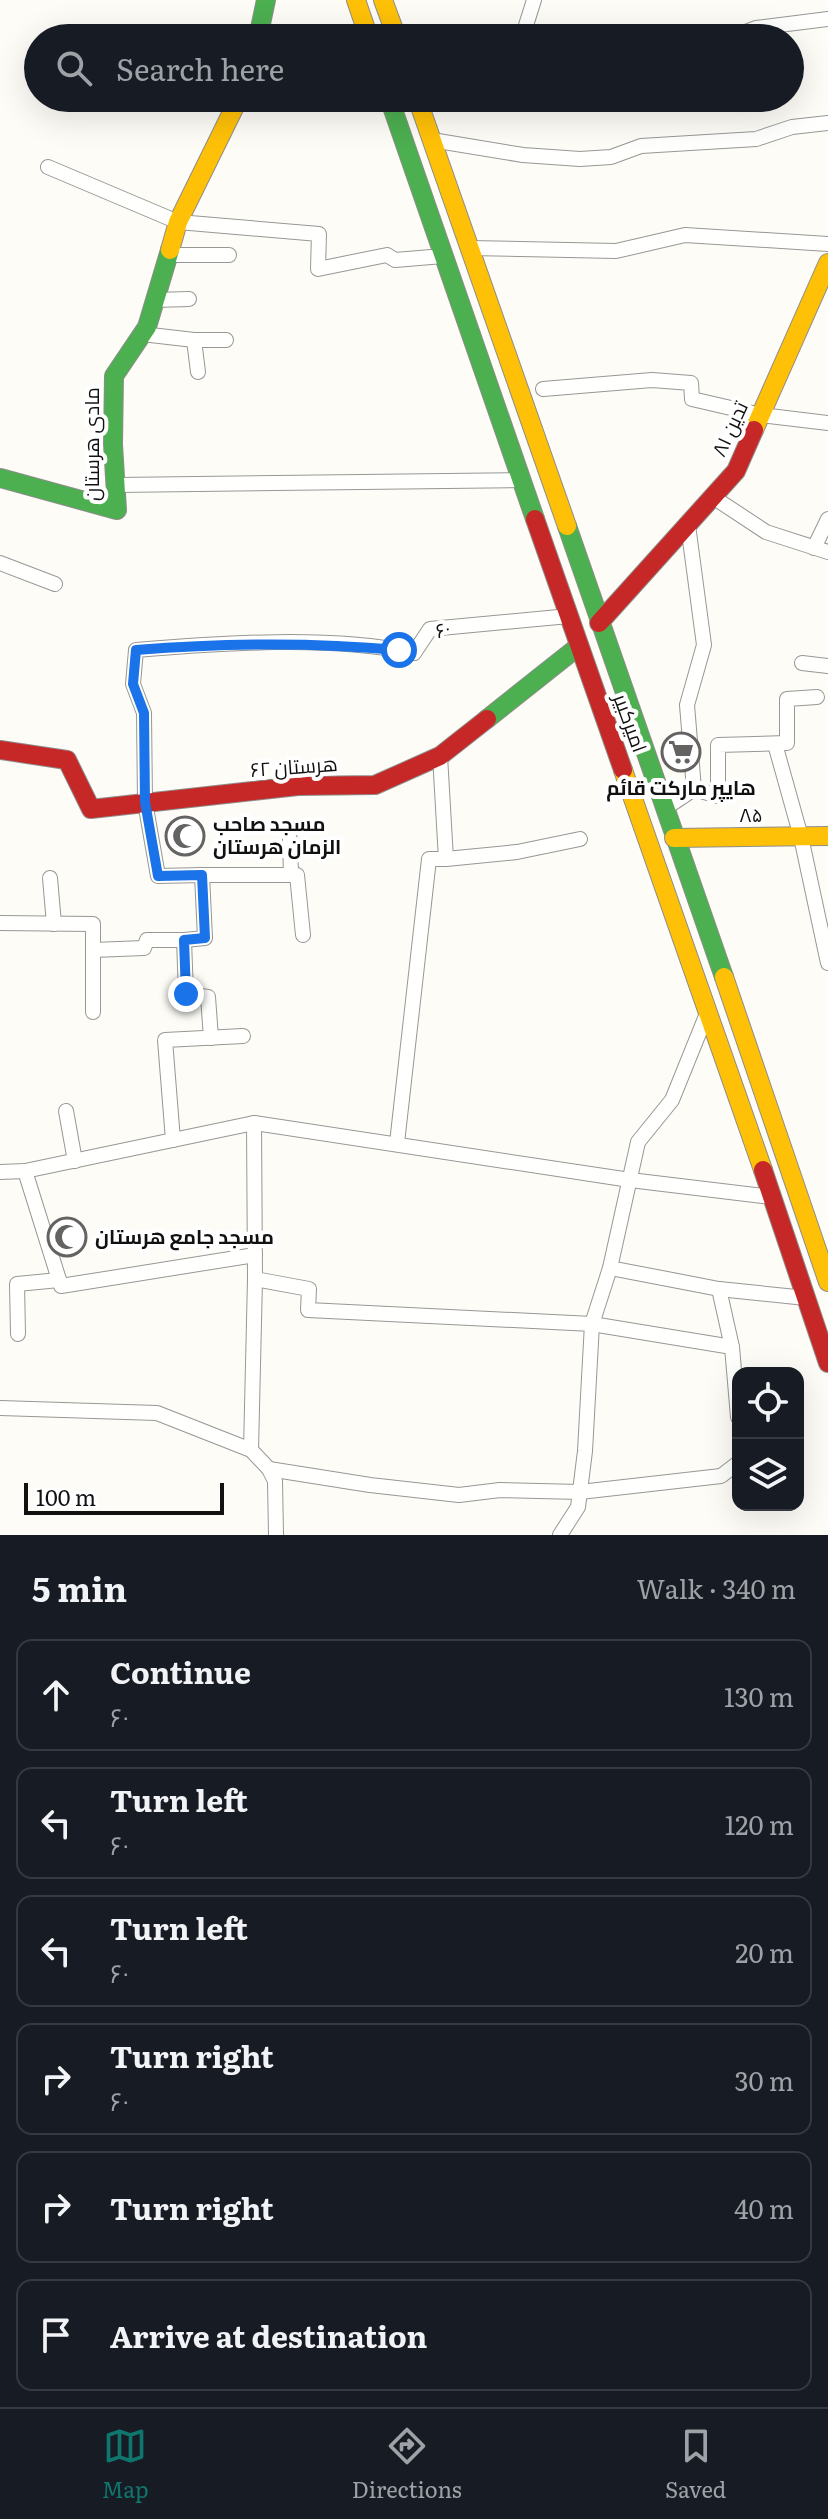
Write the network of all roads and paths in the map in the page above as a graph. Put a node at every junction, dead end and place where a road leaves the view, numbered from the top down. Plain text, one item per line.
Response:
1 (266, 0) edge
2 (356, 0) edge
3 (383, 0) edge
4 (534, 0) edge
5 (828, 19) edge
6 (261, 24) edge
7 (364, 24) edge
8 (393, 24) edge
9 (526, 24) edge
10 (788, 24) edge
11 (232, 112) edge
12 (394, 112) edge
13 (422, 112) edge
14 (828, 123) edge
15 (432, 140) junction
16 (48, 167) dead end
17 (178, 222) junction
18 (828, 244) edge
19 (469, 248) junction
20 (168, 255) junction
21 (229, 255) dead end
22 (443, 256) junction
23 (828, 263) edge
24 (189, 299) dead end
25 (155, 300) junction
26 (142, 334) junction
27 (194, 340) junction
28 (226, 340) dead end
29 (198, 372) dead end
30 (543, 389) dead end
31 (761, 415) junction
32 (828, 423) edge
33 (0, 478) edge
34 (521, 480) junction
35 (117, 485) junction
36 (713, 497) junction
37 (828, 519) edge
38 (688, 525) junction
39 (821, 550) edge
40 (0, 563) edge
41 (55, 584) dead end
42 (569, 616) junction
43 (599, 623) junction
44 (579, 646) junction
45 (802, 663) dead end
46 (828, 666) edge
47 (817, 697) dead end
48 (775, 744) junction
49 (0, 750) edge
50 (440, 756) junction
51 (694, 789) junction
52 (145, 802) junction
53 (664, 809) junction
54 (828, 836) edge
55 (801, 837) junction
56 (674, 838) junction
57 (290, 839) dead end
58 (580, 839) dead end
59 (446, 859) junction
60 (202, 875) junction
61 (291, 875) junction
62 (50, 878) dead end
63 (0, 923) edge
64 (54, 924) junction
65 (303, 935) dead end
66 (184, 940) junction
67 (712, 941) junction
68 (93, 950) junction
69 (687, 950) junction
70 (828, 963) edge
71 (724, 973) junction
72 (698, 980) junction
73 (708, 1011) junction
74 (93, 1012) dead end
75 (243, 1036) dead end
76 (211, 1038) junction
77 (66, 1111) dead end
78 (254, 1123) junction
79 (173, 1140) junction
80 (397, 1143) junction
81 (75, 1161) junction
82 (25, 1171) junction
83 (0, 1172) edge
84 (630, 1180) junction
85 (771, 1197) junction
86 (255, 1255) junction
87 (610, 1268) junction
88 (255, 1279) junction
89 (59, 1280) junction
90 (828, 1282) edge
91 (719, 1289) junction
92 (806, 1298) junction
93 (592, 1324) junction
94 (18, 1334) dead end
95 (732, 1347) junction
96 (828, 1363) edge
97 (734, 1367) edge
98 (0, 1408) edge
99 (251, 1450) junction
100 (732, 1468) edge
101 (269, 1469) junction
102 (580, 1492) junction
103 (276, 1535) edge
104 (560, 1535) edge

1 - 6 main road
2 - 7 main road
3 - 8 main road
4 - 9 street
5 - 10 street
11 - 17 main road, مادی هرستان
12 - 22 main road, امیرکبیر
13 - 15 main road, امیرکبیر
14 - 15 street
15 - 19 main road, امیرکبیر
16 - 17 street
17 - 20 main road, مادی هرستان
17 - 22 street
18 - 19 street
19 - 43 main road, امیرکبیر
20 - 21 street
20 - 25 main road, مادی هرستان
22 - 34 main road, امیرکبیر
23 - 31 main road, تدین ۸۱
24 - 25 street
25 - 26 main road, مادی هرستان
26 - 27 street
26 - 35 main road, مادی هرستان
27 - 28 street
27 - 29 street
30 - 31 street
31 - 32 street
31 - 36 main road, تدین ۸۱
33 - 35 main road, مادی هرستان
34 - 35 street
34 - 42 main road, امیرکبیر
36 - 38 main road, تدین ۸۱
36 - 39 street
37 - 39 street
38 - 43 main road, تدین ۸۱
38 - 51 street
40 - 41 street
42 - 44 main road, امیرکبیر
42 - 52 street, ۶۰
43 - 53 main road, امیرکبیر
44 - 50 main road, هرستان ۶۲
44 - 69 main road, امیرکبیر
45 - 46 street
47 - 48 street
48 - 51 street
48 - 55 street
49 - 52 main road, هرستان ۶۲
50 - 52 main road, هرستان ۶۲
50 - 59 street
51 - 53 street
52 - 60 street, ۶۰
53 - 56 main road, امیرکبیر
54 - 55 main road, ۸۵
55 - 56 main road, ۸۵
55 - 70 street
56 - 67 main road, امیرکبیر
57 - 61 street
58 - 59 street
59 - 80 street
60 - 61 street
60 - 66 street
61 - 65 street
62 - 64 street
63 - 64 street
64 - 68 street
66 - 68 street
66 - 76 street
67 - 69 main road
67 - 71 main road, امیرکبیر
68 - 74 street
69 - 72 main road, امیرکبیر
71 - 72 main road
71 - 90 main road, امیرکبیر
72 - 73 main road, امیرکبیر
73 - 84 street
73 - 85 main road, امیرکبیر
75 - 76 street
76 - 79 street
77 - 81 street
78 - 79 street
78 - 80 street
78 - 86 street
79 - 81 street
80 - 84 street
81 - 82 street
82 - 83 street
82 - 89 street
84 - 85 street
84 - 87 street
85 - 92 main road, امیرکبیر
86 - 88 street
86 - 89 street
87 - 91 street
87 - 93 street
88 - 93 street
88 - 99 street
89 - 94 street
91 - 92 street
91 - 95 street
92 - 96 main road, امیرکبیر
93 - 95 street
93 - 102 street
95 - 97 street
98 - 99 street
99 - 101 street
100 - 102 street
101 - 102 street
101 - 103 street
102 - 104 street

